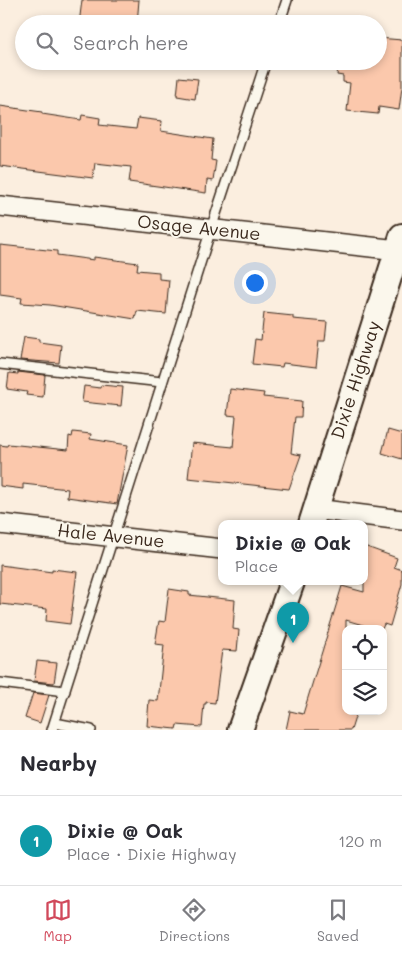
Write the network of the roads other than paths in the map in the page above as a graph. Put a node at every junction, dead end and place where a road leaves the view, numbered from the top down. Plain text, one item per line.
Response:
1 (287, 0) edge
2 (282, 15) edge
3 (263, 70) edge
4 (0, 206) edge
5 (211, 229) junction
6 (400, 243) edge
7 (0, 364) edge
8 (162, 382) junction
9 (313, 517) edge
10 (402, 520) edge
11 (0, 524) edge
12 (113, 536) junction
13 (218, 549) edge
14 (291, 585) edge
15 (0, 683) edge
16 (65, 691) junction
17 (54, 727) edge
18 (91, 730) edge
19 (240, 730) edge

1 - 2 lane
3 - 5 lane
4 - 5 street, Osage Avenue
5 - 6 street, Osage Avenue
5 - 8 lane
6 - 9 street, Dixie Highway
7 - 8 lane
8 - 12 lane
9 - 10 street
11 - 12 street, Hale Avenue
12 - 13 street, Hale Avenue
12 - 16 lane
14 - 19 street
15 - 16 lane
16 - 17 lane
17 - 18 lane

